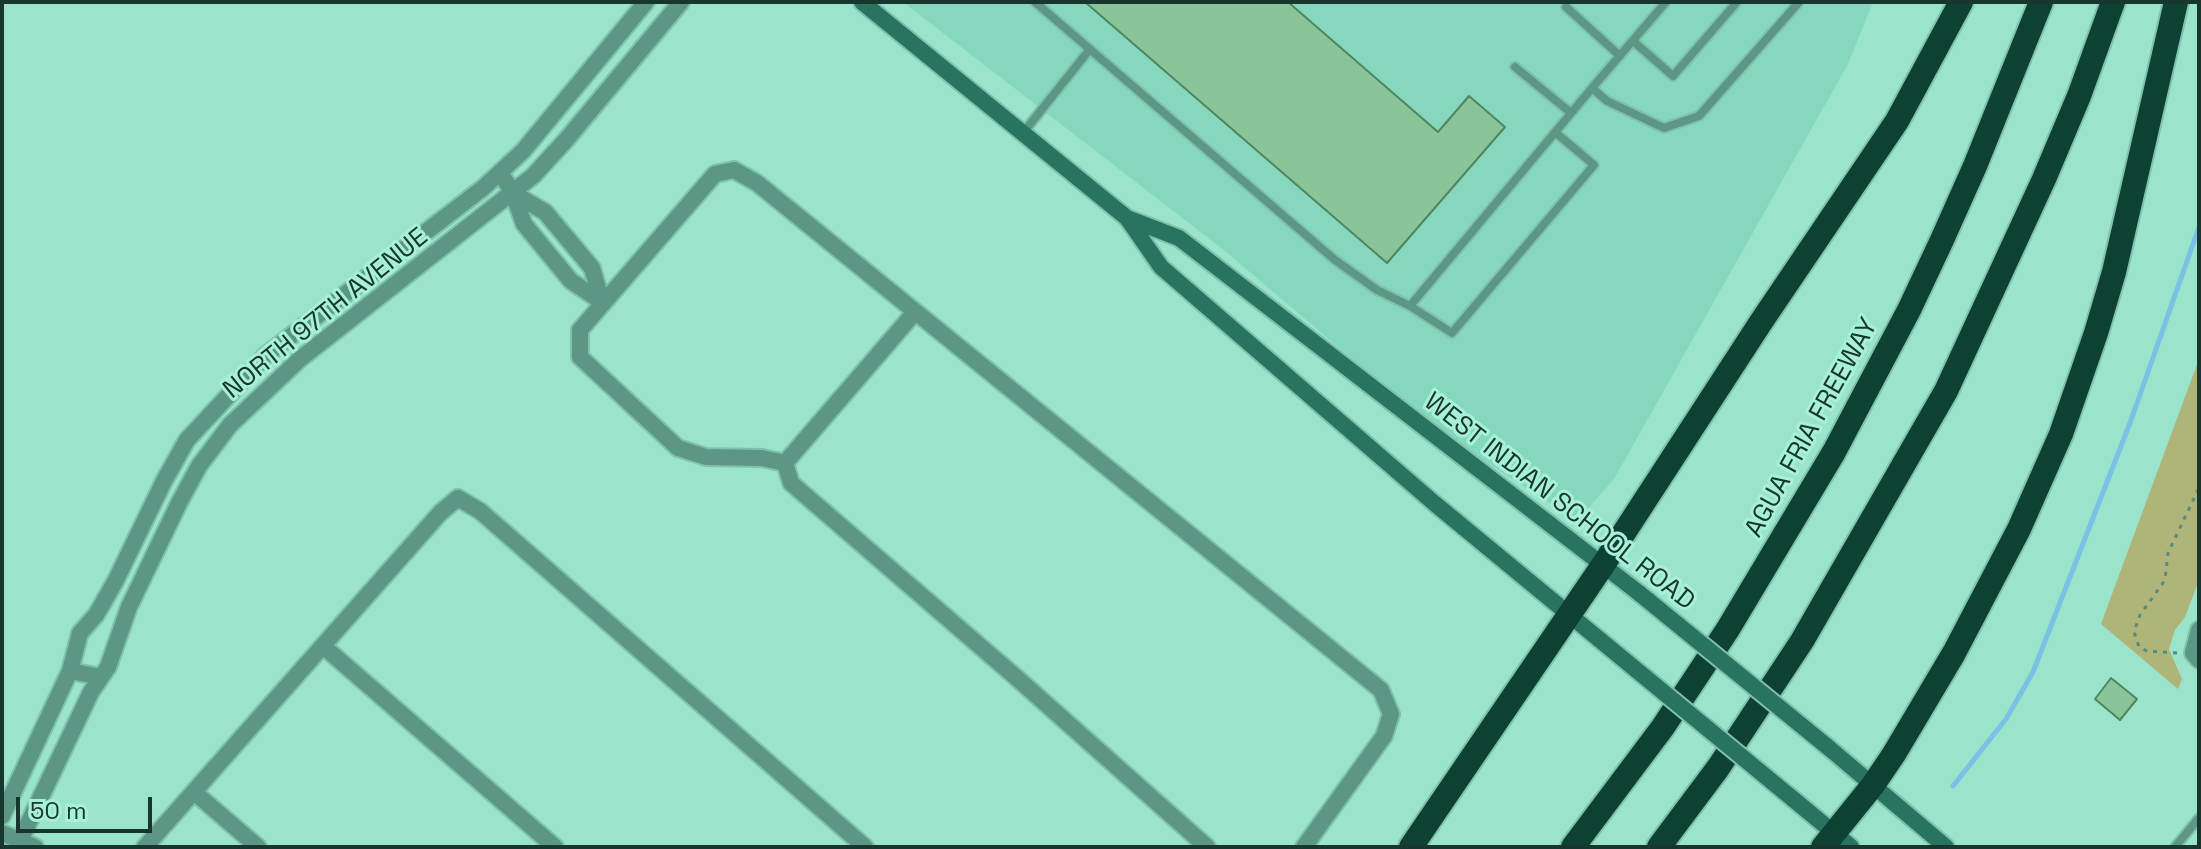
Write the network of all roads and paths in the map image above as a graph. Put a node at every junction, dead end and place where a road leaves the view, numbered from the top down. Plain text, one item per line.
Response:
1 (646, 2) edge
2 (681, 2) edge
3 (862, 2) edge
4 (1035, 2) edge
5 (1666, 2) edge
6 (1737, 2) edge
7 (1799, 2) edge
8 (1961, 2) edge
9 (2041, 2) edge
10 (2113, 2) edge
11 (2176, 2) edge
12 (1566, 7) dead end
13 (1633, 41) junction
14 (1090, 49) junction
15 (1620, 56) junction
16 (1515, 67) dead end
17 (1592, 88) junction
18 (1571, 113) junction
19 (1555, 132) junction
20 (1023, 133) junction
21 (500, 172) junction
22 (513, 193) junction
23 (1127, 218) junction
24 (602, 302) junction
25 (1410, 306) junction
26 (915, 312) junction
27 (216, 406) junction
28 (230, 425) junction
29 (785, 463) junction
30 (2199, 488) edge
31 (1603, 565) junction
32 (1570, 615) junction
33 (2199, 630) edge
34 (323, 646) junction
35 (2196, 657) edge
36 (70, 671) junction
37 (101, 677) junction
38 (1873, 785) junction
39 (194, 792) junction
40 (2, 816) edge
41 (2199, 818) edge
42 (2, 833) edge
43 (1836, 843) edge
44 (25, 845) edge
45 (145, 847) edge
46 (258, 847) edge
47 (555, 847) edge
48 (865, 847) edge
49 (1207, 847) edge
50 (1304, 847) edge
51 (1411, 847) edge
52 (1573, 847) edge
53 (1659, 847) edge
54 (1946, 847) edge
55 (2175, 847) edge

1 - 21 street, NORTH 97TH AVENUE
2 - 22 street, NORTH 97TH AVENUE
3 - 20 main road, WEST INDIAN SCHOOL ROAD
4 - 14 lane
5 - 13 lane
6 - 13 lane
7 - 17 lane
8 - 31 highway
9 - 52 highway, AGUA FRIA FREEWAY
10 - 53 highway
11 - 38 highway
12 - 15 lane
13 - 15 lane
14 - 20 lane
14 - 25 lane
15 - 17 lane
16 - 18 lane
17 - 18 lane
18 - 19 lane
19 - 25 lane
19 - 25 lane
20 - 23 main road, WEST INDIAN SCHOOL ROAD
21 - 22 street
21 - 27 street, NORTH 97TH AVENUE
22 - 24 street
22 - 24 street
22 - 28 street, NORTH 97TH AVENUE
23 - 31 main road, WEST INDIAN SCHOOL ROAD
23 - 32 main road, WEST INDIAN SCHOOL ROAD
24 - 26 street
24 - 29 street
26 - 29 street
26 - 50 street
27 - 28 street
27 - 36 street, NORTH 97TH AVENUE
28 - 37 street, NORTH 97TH AVENUE
29 - 49 street
30 - 35 path
31 - 32 highway
31 - 38 main road, WEST INDIAN SCHOOL ROAD, bridge
32 - 43 main road, WEST INDIAN SCHOOL ROAD, bridge
32 - 51 highway
33 - 35 street
34 - 39 street
34 - 47 street
34 - 48 street
36 - 37 street
36 - 40 street, NORTH 97TH AVENUE
37 - 44 street, NORTH 97TH AVENUE
38 - 43 highway
38 - 54 main road, WEST INDIAN SCHOOL ROAD
39 - 45 street
39 - 46 street
41 - 55 lane
42 - 44 street

